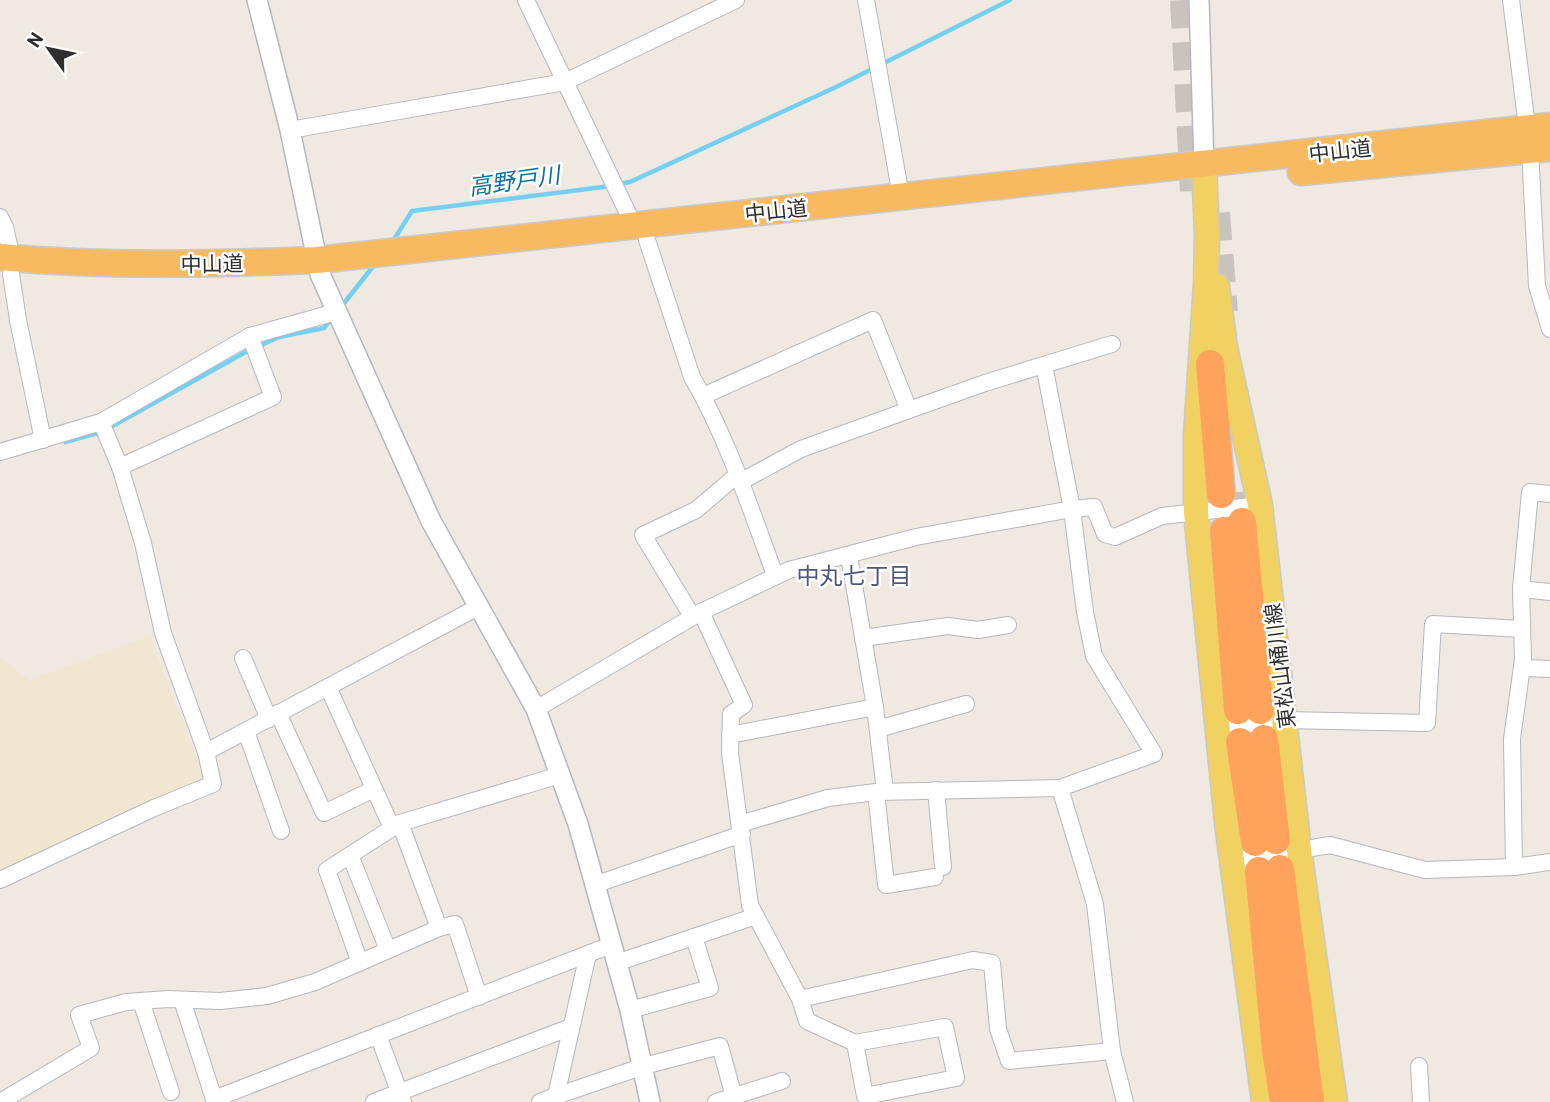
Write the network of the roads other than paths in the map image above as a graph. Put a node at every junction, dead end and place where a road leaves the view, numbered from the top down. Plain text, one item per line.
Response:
1 (257, 0) edge
2 (526, 0) edge
3 (736, 0) edge
4 (866, 0) edge
5 (1199, 0) edge
6 (1511, 0) edge
7 (565, 82) junction
8 (290, 130) junction
9 (1539, 138) edge
10 (1203, 174) junction
11 (901, 197) junction
12 (0, 217) edge
13 (640, 233) junction
14 (1207, 234) junction
15 (6, 265) edge
16 (318, 267) junction
17 (336, 312) junction
18 (18, 320) junction
19 (0, 321) edge
20 (1550, 328) edge
21 (250, 336) junction
22 (1112, 344) dead end
23 (1210, 364) dead end
24 (1044, 365) junction
25 (703, 396) junction
26 (909, 410) junction
27 (101, 422) junction
28 (43, 440) junction
29 (1236, 446) dead end
30 (0, 452) edge
31 (120, 467) junction
32 (738, 478) junction
33 (1550, 494) edge
34 (1237, 507) junction
35 (1072, 509) junction
36 (1196, 513) junction
37 (849, 556) junction
38 (775, 575) junction
39 (1521, 589) junction
40 (1550, 592) edge
41 (478, 607) junction
42 (696, 614) junction
43 (1008, 625) dead end
44 (1522, 629) junction
45 (863, 638) junction
46 (243, 658) dead end
47 (1522, 668) junction
48 (1550, 669) edge
49 (328, 687) junction
50 (966, 704) dead end
51 (875, 707) junction
52 (537, 709) junction
53 (274, 716) junction
54 (1251, 725) junction
55 (878, 729) junction
56 (246, 731) junction
57 (730, 735) junction
58 (206, 752) junction
59 (560, 775) junction
60 (1060, 788) junction
61 (374, 789) junction
62 (936, 790) junction
63 (880, 792) junction
64 (396, 826) junction
65 (741, 829) junction
66 (281, 831) dead end
67 (1274, 854) junction
68 (350, 855) junction
69 (1232, 861) junction
70 (1550, 862) edge
71 (1514, 867) junction
72 (0, 880) edge
73 (594, 886) junction
74 (756, 916) junction
75 (439, 929) junction
76 (694, 937) junction
77 (388, 950) junction
78 (588, 954) junction
79 (613, 954) junction
80 (360, 962) junction
81 (479, 997) junction
82 (183, 999) junction
83 (800, 999) junction
84 (141, 1001) junction
85 (630, 1010) junction
86 (571, 1027) junction
87 (378, 1035) junction
88 (855, 1044) junction
89 (1112, 1051) junction
90 (644, 1066) junction
91 (1419, 1066) dead end
92 (782, 1081) dead end
93 (171, 1091) dead end
94 (556, 1096) junction
95 (401, 1097) edge
96 (734, 1097) junction
97 (865, 1099) edge
98 (215, 1100) edge
99 (0, 1102) edge
100 (374, 1102) edge
101 (540, 1102) edge
102 (650, 1102) edge
103 (716, 1102) edge
104 (1125, 1102) edge
105 (1264, 1102) edge
106 (1284, 1102) edge
107 (1310, 1102) edge
108 (1335, 1102) edge
109 (1421, 1102) edge

1 - 8 street
2 - 7 street
3 - 7 street
4 - 11 street
5 - 10 street
6 - 9 street
7 - 8 street
7 - 13 street
8 - 16 street
9 - 10 highway, 中山道
9 - 20 street
10 - 11 highway, 中山道
10 - 13 highway, 中山道
10 - 14 main road, 東松山桶川線
11 - 13 highway, 中山道
12 - 15 street
13 - 16 highway, 中山道
13 - 25 street
14 - 34 main road, 東松山桶川線
14 - 36 main road, 東松山桶川線
15 - 16 highway, 中山道
15 - 18 street
16 - 17 street
17 - 21 street
17 - 41 street
18 - 19 street
18 - 28 street
21 - 27 street
21 - 31 street
22 - 24 street
23 - 34 highway
24 - 26 street
24 - 35 street
25 - 26 street
25 - 32 street
26 - 32 street
27 - 28 street
27 - 31 street
28 - 30 street
29 - 34 highway
31 - 58 street
32 - 38 street
32 - 42 street
33 - 39 street
34 - 36 street
34 - 54 highway
34 - 54 main road, 東松山桶川線
35 - 36 street
35 - 37 street
35 - 60 street
36 - 54 main road, 東松山桶川線
37 - 38 street
37 - 45 street
38 - 42 street
39 - 40 street
39 - 44 street
41 - 49 street
41 - 52 street
42 - 52 street
42 - 57 street
43 - 45 street
44 - 47 street
44 - 54 street
45 - 51 street
46 - 53 street
47 - 48 street
47 - 71 street
49 - 53 street
49 - 61 street
50 - 55 street
51 - 55 street
51 - 57 street
52 - 59 street
53 - 56 street
53 - 61 street
54 - 67 highway
54 - 69 main road, 東松山桶川線
55 - 63 street
56 - 58 street
56 - 66 street
57 - 65 street
58 - 72 street
59 - 64 street
59 - 73 street
60 - 62 street
60 - 89 street
61 - 64 street
62 - 63 street
62 - 63 street
63 - 65 street
64 - 68 street
64 - 75 street
65 - 73 street
65 - 74 street
67 - 69 street
67 - 71 street
67 - 106 highway
67 - 107 highway
67 - 108 main road
68 - 77 street
68 - 80 street
69 - 105 main road, 東松山桶川線
70 - 71 street
73 - 79 street
74 - 76 street
74 - 83 street
75 - 77 street
75 - 81 street
76 - 79 street
76 - 85 street
77 - 80 street
78 - 79 street
78 - 81 street
78 - 86 street
79 - 85 street
80 - 82 street
81 - 87 street
82 - 84 street
82 - 98 street
83 - 88 street
83 - 89 street
84 - 93 street
84 - 99 street
85 - 90 street
86 - 94 street
86 - 95 street
87 - 95 street
87 - 98 street
88 - 97 street
88 - 97 street
89 - 104 street
90 - 94 street
90 - 96 street
90 - 102 street
91 - 109 street
92 - 96 street
94 - 101 street
95 - 100 street
96 - 103 street

